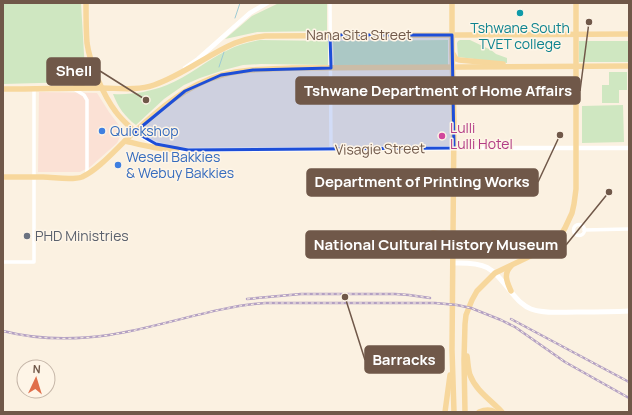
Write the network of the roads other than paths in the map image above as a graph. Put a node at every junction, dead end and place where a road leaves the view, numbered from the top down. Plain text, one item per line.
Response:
1 (86, 3) edge
2 (266, 3) edge
3 (330, 3) edge
4 (452, 3) edge
5 (576, 3) edge
6 (576, 34) junction
7 (629, 34) edge
8 (330, 35) junction
9 (452, 35) junction
10 (89, 52) junction
11 (452, 52) junction
12 (575, 66) junction
13 (629, 66) edge
14 (453, 67) junction
15 (523, 67) junction
16 (331, 68) junction
17 (173, 78) junction
18 (73, 88) junction
19 (102, 88) junction
20 (3, 89) edge
21 (34, 89) junction
22 (60, 89) junction
23 (135, 132) junction
24 (125, 140) junction
25 (454, 148) junction
26 (576, 148) junction
27 (629, 148) edge
28 (176, 149) junction
29 (331, 149) junction
30 (87, 174) junction
31 (3, 177) edge
32 (35, 177) junction
33 (629, 229) edge
34 (584, 230) dead end
35 (433, 233) dead end
36 (453, 248) junction
37 (3, 262) edge
38 (454, 263) junction
39 (514, 264) junction
40 (495, 273) junction
41 (511, 291) junction
42 (629, 311) edge
43 (465, 324) junction
44 (452, 356) junction
45 (445, 412) edge
46 (454, 412) edge
47 (465, 412) edge
48 (479, 412) edge
49 (495, 412) edge
50 (502, 412) edge

1 - 10 main road
2 - 17 street
3 - 8 street
4 - 9 main road
5 - 6 main road
6 - 7 main road, Nana Sita Street
6 - 9 main road, Nana Sita Street
6 - 12 main road
8 - 9 main road, Nana Sita Street
8 - 16 street
8 - 17 main road, Nana Sita Street
9 - 11 main road
10 - 19 main road
10 - 22 main road
11 - 14 main road
11 - 15 main road
12 - 13 main road
12 - 15 main road
12 - 26 main road
14 - 15 main road
14 - 16 main road
14 - 25 main road
16 - 23 main road
16 - 29 street
17 - 19 main road, Nana Sita Street
18 - 19 main road, Nana Sita Street
18 - 22 main road, Nana Sita Street
18 - 30 street
19 - 23 main road
20 - 21 main road
21 - 22 main road
21 - 32 street
23 - 24 main road
23 - 28 street, Visagie Street
24 - 28 main road
24 - 30 main road
25 - 26 street, Visagie Street
25 - 29 street, Visagie Street
25 - 36 main road
26 - 27 street, Visagie Street
26 - 39 main road
28 - 29 street, Visagie Street
30 - 32 main road
31 - 32 main road
32 - 37 street
33 - 34 street
35 - 36 main road
36 - 38 main road
38 - 40 main road
38 - 44 main road
39 - 40 main road
39 - 41 main road
40 - 41 main road
40 - 43 main road
41 - 42 main road
43 - 47 main road
43 - 50 main road
44 - 45 main road
44 - 46 main road
48 - 49 main road

